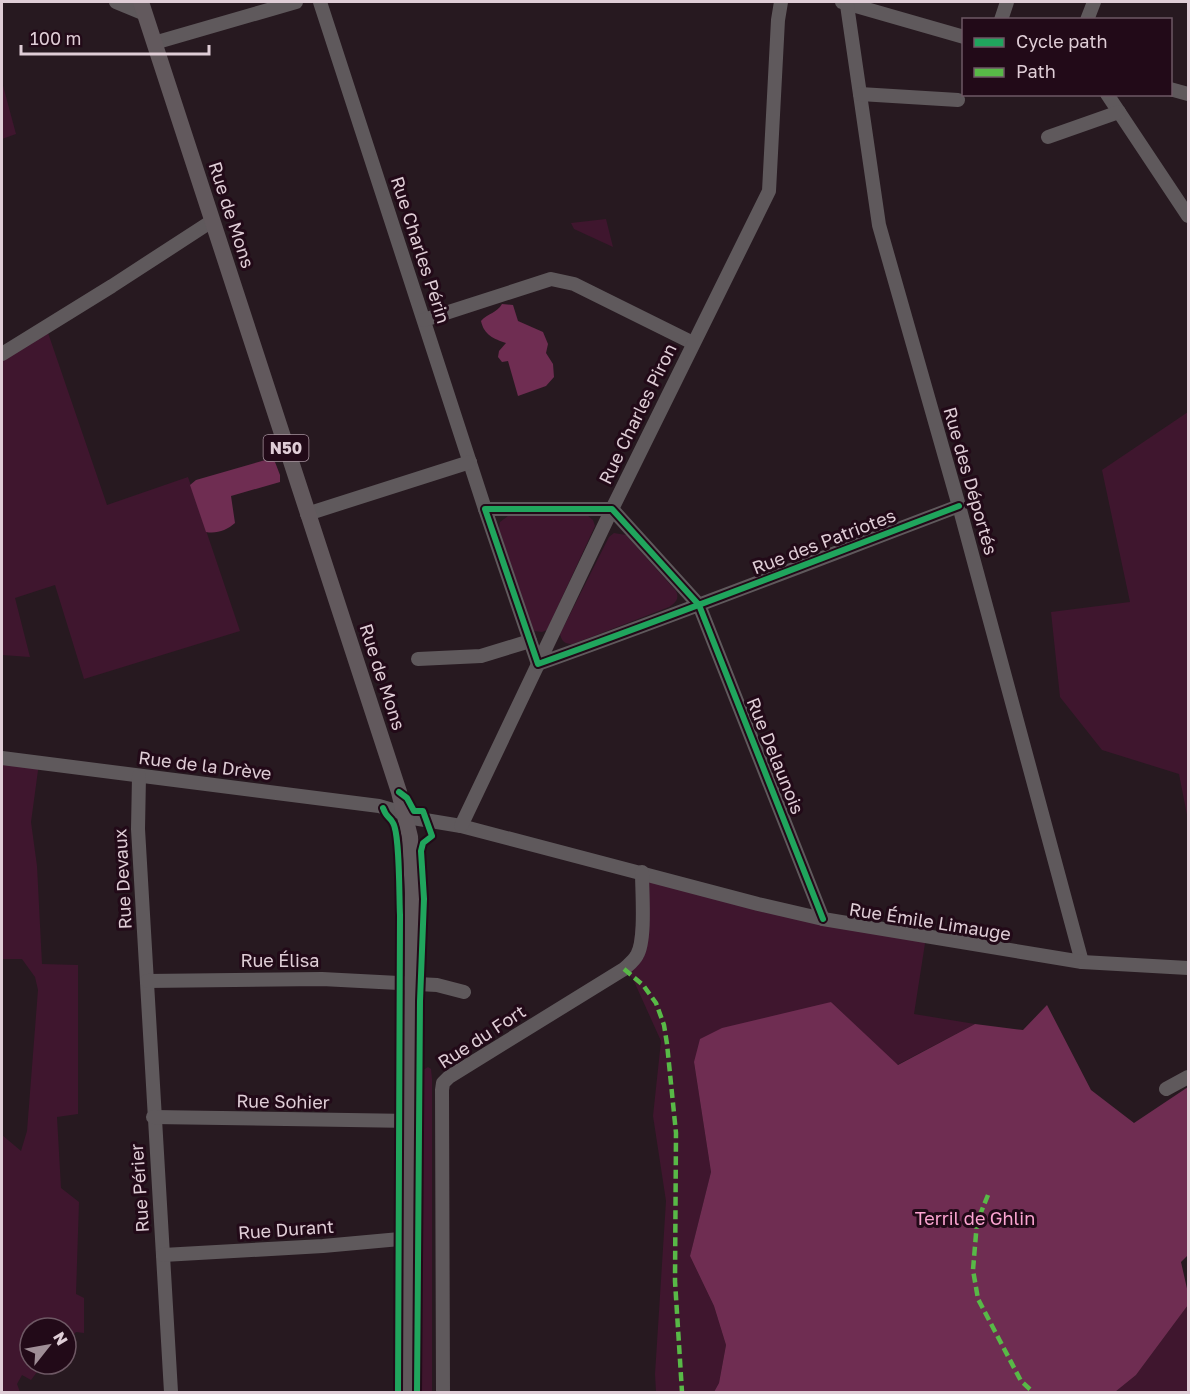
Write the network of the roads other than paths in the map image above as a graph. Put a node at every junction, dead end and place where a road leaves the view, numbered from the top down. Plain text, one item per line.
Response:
1 (116, 2) edge
2 (296, 2) edge
3 (320, 2) edge
4 (782, 2) edge
5 (1007, 2) edge
6 (1094, 2) edge
7 (843, 3) edge
8 (143, 8) edge
9 (1002, 18) edge
10 (1088, 18) edge
11 (962, 38) edge
12 (154, 43) junction
13 (1172, 90) edge
14 (860, 94) junction
15 (1188, 94) edge
16 (1108, 96) edge
17 (958, 100) dead end
18 (1119, 112) junction
19 (1048, 137) dead end
20 (1188, 216) edge
21 (212, 220) junction
22 (424, 320) junction
23 (693, 343) junction
24 (2, 354) edge
25 (470, 462) junction
26 (959, 506) junction
27 (485, 509) junction
28 (612, 509) junction
29 (307, 514) junction
30 (699, 605) junction
31 (530, 641) junction
32 (418, 659) dead end
33 (538, 664) junction
34 (2, 758) edge
35 (139, 776) junction
36 (403, 813) junction
37 (461, 826) junction
38 (410, 837) junction
39 (642, 873) junction
40 (822, 919) junction
41 (1082, 962) junction
42 (1188, 968) edge
43 (147, 981) junction
44 (413, 983) junction
45 (464, 992) dead end
46 (1188, 1077) edge
47 (1166, 1089) dead end
48 (153, 1118) junction
49 (412, 1121) junction
50 (411, 1238) junction
51 (162, 1255) junction
52 (171, 1392) edge
53 (409, 1392) edge
54 (444, 1392) edge

1 - 8 street
2 - 12 street
3 - 22 street, Rue Charles Périn
4 - 23 street, Rue Charles Piron
5 - 9 street
6 - 10 street
7 - 11 street
7 - 14 street, Rue des Déportés
8 - 12 main road, Rue de Mons / N50
12 - 21 main road, Rue de Mons / N50
13 - 15 street
14 - 17 street
14 - 26 street, Rue des Déportés
16 - 18 street
18 - 19 street
18 - 20 street
21 - 24 street
21 - 29 main road, Rue de Mons / N50
22 - 23 street
22 - 25 street, Rue Charles Périn
23 - 28 street, Rue Charles Piron
25 - 27 street, Rue Charles Périn
25 - 29 street
26 - 30 street, Rue des Patriotes
26 - 41 street, Rue des Déportés
27 - 28 street
27 - 31 street, Rue Charles Périn
28 - 30 street
28 - 33 street, Rue Charles Piron
29 - 36 main road, Rue de Mons / N50
30 - 33 street, Rue des Patriotes
30 - 40 street, Rue Delaunois
31 - 32 street
31 - 33 street, Rue Charles Périn
33 - 37 street, Rue Charles Piron
34 - 35 street, Rue de la Drève
35 - 36 street, Rue de la Drève
35 - 43 street, Rue Devaux
36 - 37 street, Rue de la Drève
36 - 38 main road, Rue de Mons / N50
37 - 38 street
37 - 39 street, Rue Émile Limauge
38 - 44 main road, Rue de Mons / N50
39 - 40 street, Rue Émile Limauge
39 - 54 street, Rue du Fort
40 - 41 street, Rue Émile Limauge
41 - 42 street, Rue Émile Limauge
43 - 44 street, Rue Élisa
43 - 48 street, Rue Périer
44 - 45 street, Rue Élisa
44 - 49 main road, Rue de Mons / N50
46 - 47 street
48 - 49 street, Rue Sohier
48 - 51 street, Rue Périer
49 - 50 main road, Rue de Mons / N50
50 - 51 street, Rue Durant
50 - 53 main road, Rue de Mons / N50
51 - 52 street, Rue Périer

